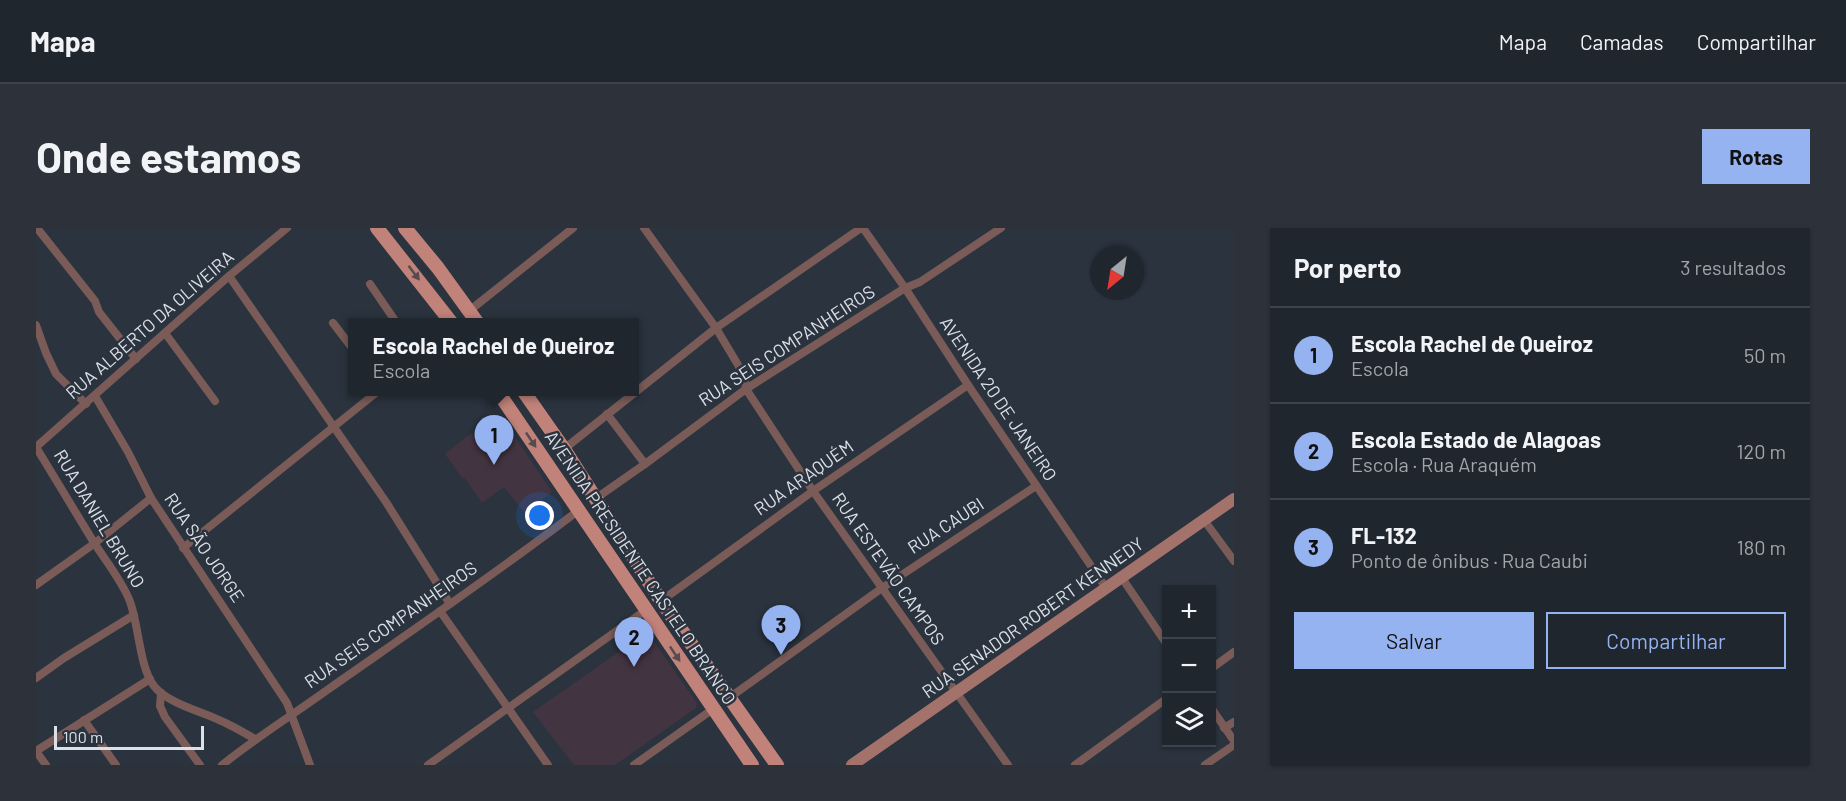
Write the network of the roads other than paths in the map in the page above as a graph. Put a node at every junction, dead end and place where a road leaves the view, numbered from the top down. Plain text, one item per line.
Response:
1 (37, 228) edge
2 (287, 228) edge
3 (377, 228) edge
4 (405, 228) edge
5 (573, 228) edge
6 (644, 228) edge
7 (862, 228) edge
8 (1001, 228) edge
9 (229, 276) junction
10 (370, 284) dead end
11 (905, 288) junction
12 (473, 317) edge
13 (393, 318) edge
14 (448, 318) edge
15 (333, 323) dead end
16 (36, 325) edge
17 (716, 328) junction
18 (165, 333) junction
19 (348, 343) edge
20 (136, 359) junction
21 (968, 385) junction
22 (639, 389) edge
23 (746, 389) junction
24 (94, 396) junction
25 (372, 396) edge
26 (501, 396) edge
27 (527, 396) edge
28 (630, 396) edge
29 (215, 401) dead end
30 (86, 404) junction
31 (607, 414) junction
32 (333, 426) junction
33 (36, 447) edge
34 (564, 449) junction
35 (645, 464) junction
36 (1036, 486) junction
37 (813, 491) junction
38 (150, 498) junction
39 (595, 499) junction
40 (1234, 499) edge
41 (579, 510) junction
42 (1204, 520) junction
43 (95, 543) junction
44 (183, 548) junction
45 (1234, 561) edge
46 (1122, 578) junction
47 (36, 585) edge
48 (882, 588) junction
49 (1106, 588) junction
50 (661, 601) junction
51 (450, 604) junction
52 (646, 610) junction
53 (440, 611) junction
54 (134, 615) junction
55 (1164, 639) edge
56 (1234, 652) edge
57 (1216, 665) edge
58 (36, 678) edge
59 (150, 679) junction
60 (161, 693) junction
61 (956, 693) junction
62 (729, 698) junction
63 (1162, 703) edge
64 (508, 708) junction
65 (713, 709) junction
66 (292, 715) junction
67 (1216, 715) edge
68 (84, 720) junction
69 (1234, 722) edge
70 (1224, 728) junction
71 (255, 739) junction
72 (1234, 743) edge
73 (36, 751) edge
74 (46, 765) edge
75 (116, 765) edge
76 (200, 765) edge
77 (222, 765) edge
78 (310, 765) edge
79 (428, 765) edge
80 (548, 765) edge
81 (634, 765) edge
82 (752, 765) edge
83 (777, 765) edge
84 (852, 765) edge
85 (1008, 765) edge
86 (1074, 765) edge
87 (1205, 765) edge

1 - 20 street
2 - 9 street, RUA ALBERTO DA OLIVEIRA
3 -> 14 main road
4 - 12 main road
5 - 12 street
6 - 17 street, RUA ESTEVÃO CAMPOS
7 - 11 street, AVENIDA 20 DE JANEIRO
7 - 17 street
8 - 11 street, RUA SEIS COMPANHEIROS
9 - 18 street, RUA ALBERTO DA OLIVEIRA
9 - 32 street
10 - 13 street
11 - 21 street, AVENIDA 20 DE JANEIRO
11 - 23 street, RUA SEIS COMPANHEIROS
15 - 19 street
16 - 30 street
17 - 22 street
17 - 23 street, RUA ESTEVÃO CAMPOS
18 - 20 street, RUA ALBERTO DA OLIVEIRA
18 - 29 street
20 - 24 street, RUA ALBERTO DA OLIVEIRA
21 - 36 street, AVENIDA 20 DE JANEIRO
21 - 37 street, RUA ARAQUÉM
23 - 35 street, RUA SEIS COMPANHEIROS
23 - 37 street, RUA ESTEVÃO CAMPOS
24 - 30 street, RUA ALBERTO DA OLIVEIRA
24 - 38 street, RUA SÃO JORGE
25 - 32 street
26 -> 41 main road, AVENIDA PRESIDENTE CASTELO BRANCO
27 - 34 main road, AVENIDA PRESIDENTE CASTELO BRANCO
28 - 31 street
30 - 33 street, RUA ALBERTO DA OLIVEIRA
31 - 34 street
31 - 35 street
32 - 44 street
32 - 51 street
33 - 43 street, RUA DANIEL BRUNO
34 - 39 main road, AVENIDA PRESIDENTE CASTELO BRANCO
35 - 39 street, RUA SEIS COMPANHEIROS
36 - 48 street, RUA CAUBI
36 - 49 street, AVENIDA 20 DE JANEIRO
37 - 48 street, RUA ESTEVÃO CAMPOS
37 - 50 street, RUA ARAQUÉM
38 - 43 street
38 - 44 street, RUA SÃO JORGE
39 - 50 main road, AVENIDA PRESIDENTE CASTELO BRANCO
40 - 42 street, RUA SENADOR ROBERT KENNEDY
41 - 51 street, RUA SEIS COMPANHEIROS
41 - 52 main road, AVENIDA PRESIDENTE CASTELO BRANCO
42 - 45 street
42 - 46 street, RUA SENADOR ROBERT KENNEDY
43 - 47 street
43 - 54 street, RUA DANIEL BRUNO
44 - 66 street, RUA SÃO JORGE
46 - 49 street, RUA SENADOR ROBERT KENNEDY
46 - 55 street
48 - 61 street, RUA ESTEVÃO CAMPOS
48 - 62 street, RUA CAUBI
49 - 61 street, RUA SENADOR ROBERT KENNEDY
50 - 62 main road, AVENIDA PRESIDENTE CASTELO BRANCO
51 - 53 street, RUA SEIS COMPANHEIROS
52 - 64 street
52 -> 65 main road, AVENIDA PRESIDENTE CASTELO BRANCO
53 - 64 street
53 - 66 street, RUA SEIS COMPANHEIROS
54 - 58 street
54 - 59 street, RUA DANIEL BRUNO
56 - 57 street
59 - 60 street
59 - 68 street
60 - 71 street
60 - 76 street
61 - 84 street, RUA SENADOR ROBERT KENNEDY
61 - 85 street, RUA ESTEVÃO CAMPOS
62 - 83 main road, AVENIDA PRESIDENTE CASTELO BRANCO
63 - 86 street
64 - 79 street
64 - 80 street
65 - 81 street
65 - 82 main road, AVENIDA PRESIDENTE CASTELO BRANCO
66 - 71 street, RUA SEIS COMPANHEIROS
66 - 78 street, RUA SÃO JORGE
67 - 70 street
68 - 73 street
68 - 75 street
69 - 70 street
70 - 72 street
71 - 77 street, RUA SEIS COMPANHEIROS
72 - 87 street
73 - 74 street

